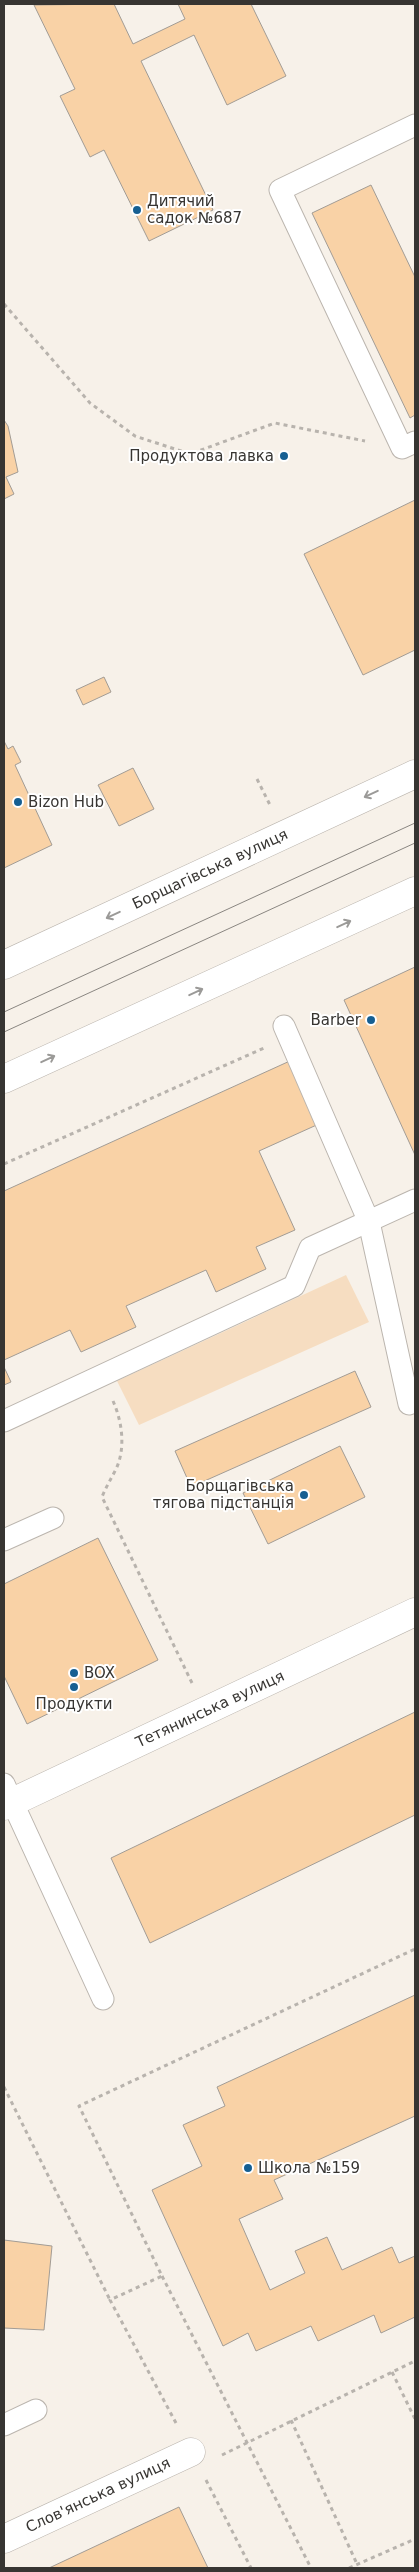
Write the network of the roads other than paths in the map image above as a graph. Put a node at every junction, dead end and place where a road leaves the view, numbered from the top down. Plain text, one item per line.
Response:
1 (415, 125) edge
2 (409, 445) edge
3 (415, 774) edge
4 (415, 892) edge
5 (4, 965) edge
6 (284, 1026) road end
7 (4, 1079) edge
8 (415, 1200) edge
9 (369, 1222) junction
10 (413, 1407) edge
11 (4, 1421) edge
12 (53, 1518) dead end
13 (4, 1540) edge
14 (415, 1612) edge
15 (7, 1797) edge
16 (103, 1999) dead end
17 (36, 2410) dead end
18 (4, 2424) edge
19 (195, 2459) road end
20 (4, 2539) edge

1 - 2 lane
3 -> 5 main road, Борщагівська вулиця
7 -> 4 main road
6 - 9 lane
8 - 9 lane
9 - 10 lane
9 - 11 lane
12 - 13 lane
14 - 15 main road, Тетянинська вулиця
15 - 16 lane
17 - 18 lane
19 - 20 main road, Слов'янська вулиця

